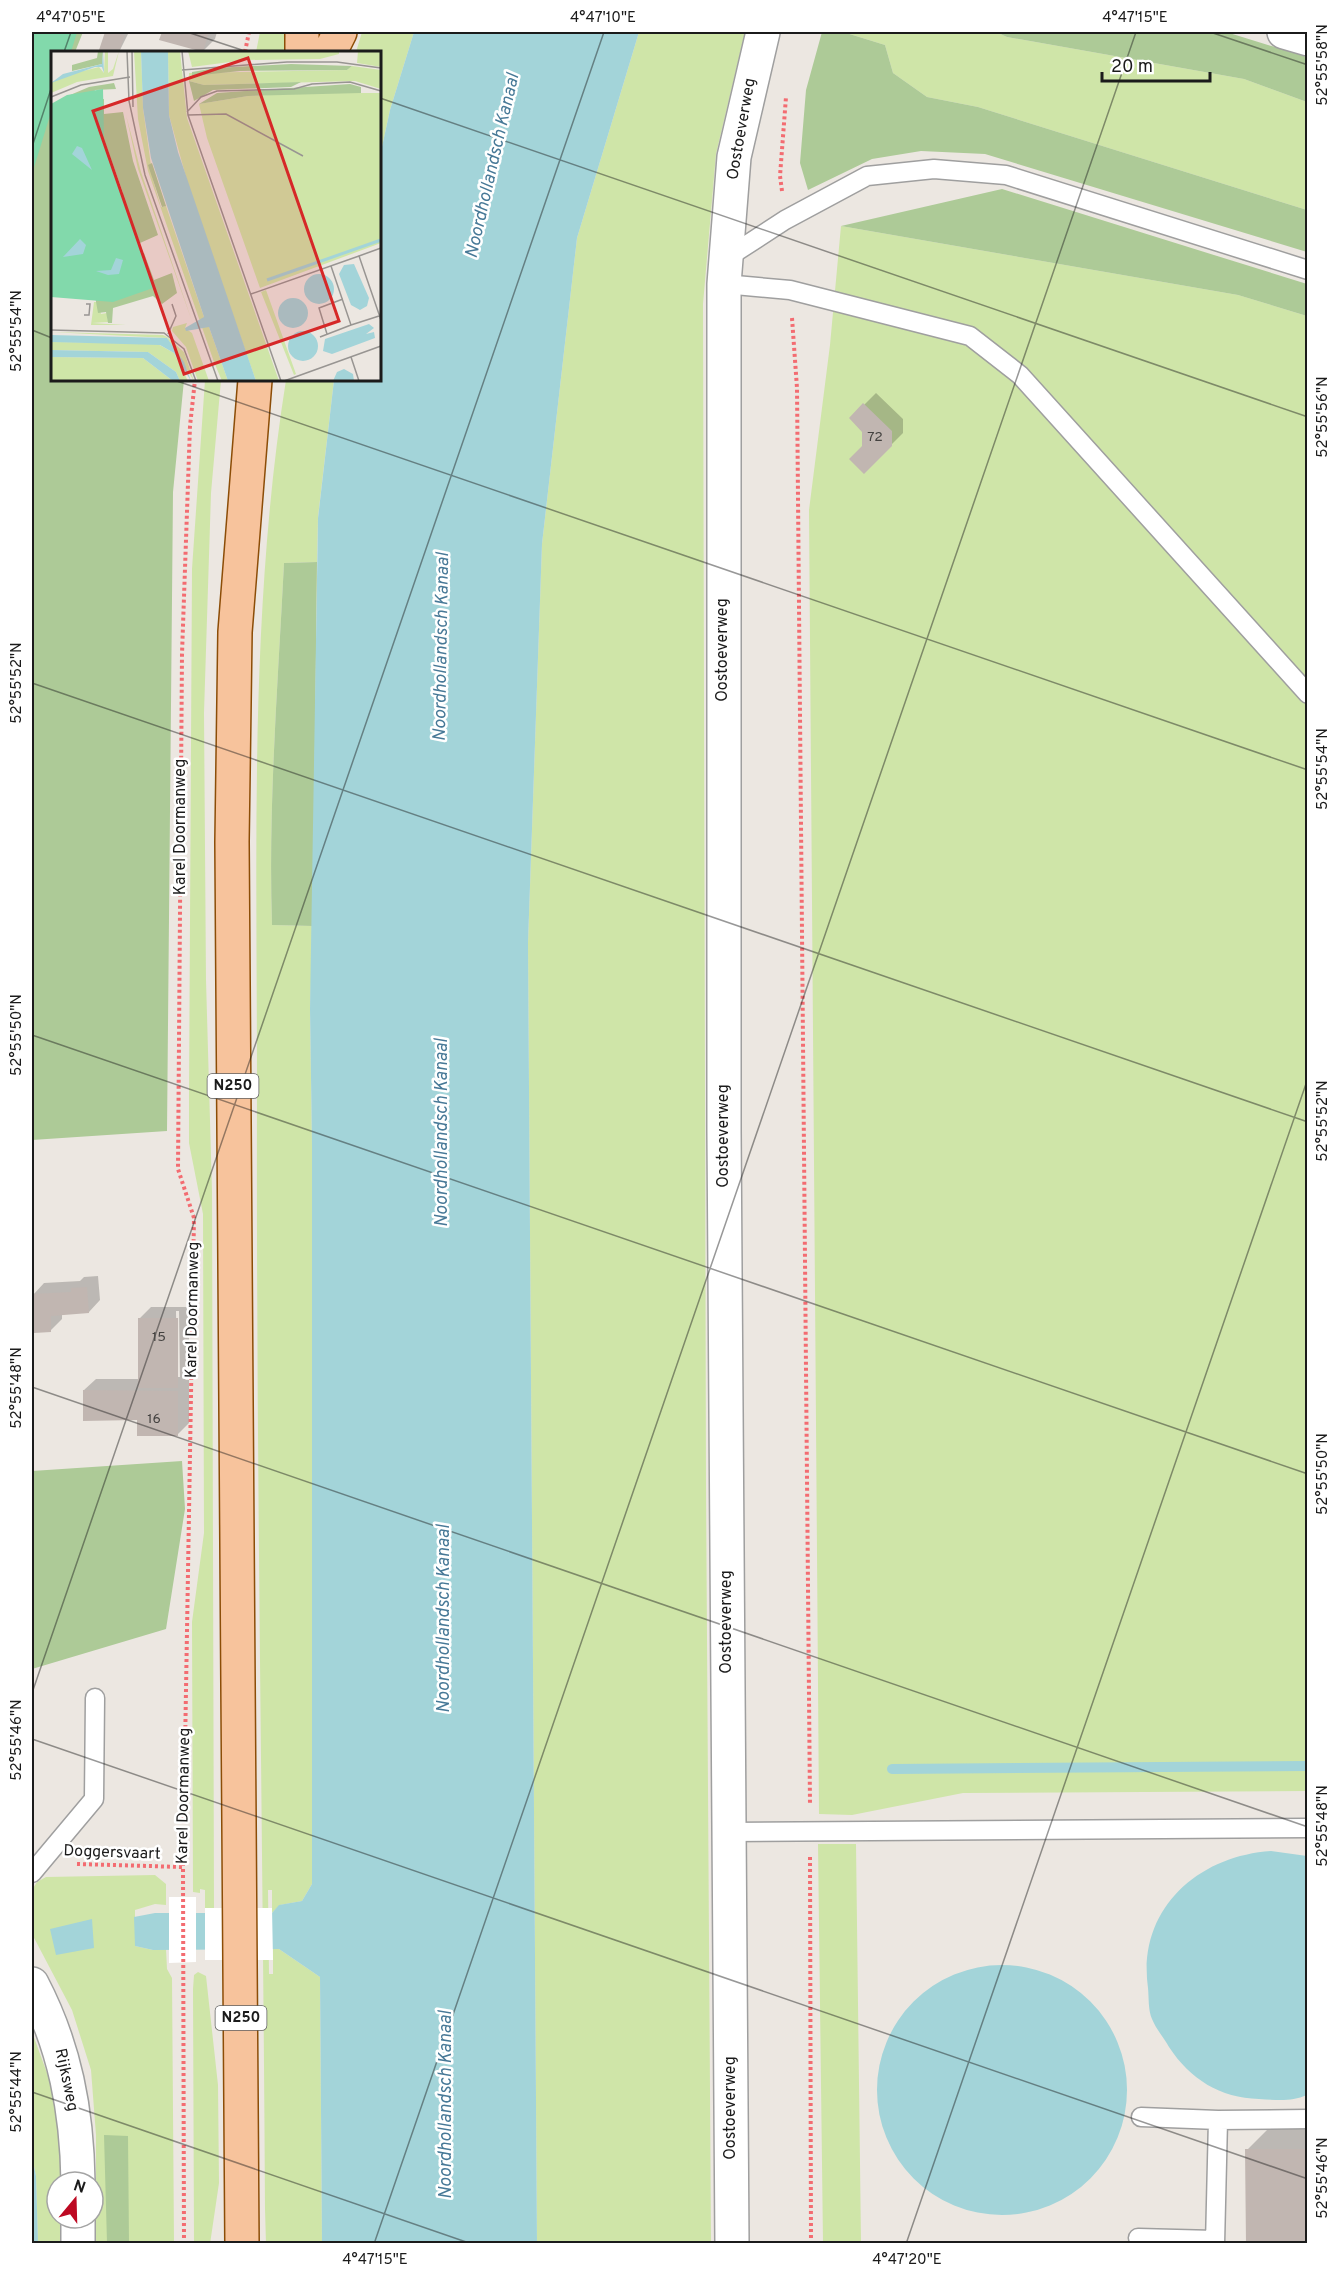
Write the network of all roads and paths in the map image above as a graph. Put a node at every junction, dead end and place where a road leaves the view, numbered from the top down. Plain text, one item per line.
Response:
1 (249, 32) edge
2 (302, 32) edge
3 (340, 32) edge
4 (764, 32) edge
5 (1284, 32) edge
6 (1308, 39) edge
7 (245, 51) edge
8 (302, 51) edge
9 (330, 51) edge
10 (787, 86) dead end
11 (785, 220) junction
12 (1308, 270) edge
13 (725, 271) junction
14 (790, 290) junction
15 (195, 381) edge
16 (255, 381) edge
17 (1308, 694) edge
18 (95, 1698) dead end
19 (1308, 1828) edge
20 (728, 1832) junction
21 (810, 1832) junction
22 (36, 1867) edge
23 (183, 1867) junction
24 (32, 1984) edge
25 (1140, 2117) dead end
26 (1308, 2119) edge
27 (1218, 2120) junction
28 (77, 2170) edge
29 (1138, 2238) dead end
30 (1215, 2242) edge
31 (184, 2244) edge
32 (242, 2244) edge
33 (732, 2244) edge
34 (811, 2244) edge

1 - 7 path
2 - 8 main road
3 - 9 main road
4 - 13 street, Oostoeverweg
5 - 6 street
10 - 11 path
11 - 12 lane
11 - 13 lane
13 - 14 lane
13 - 20 street, Oostoeverweg
14 - 17 lane
14 - 21 path
15 - 23 path, Karel Doormanweg
16 - 32 main road, N250
18 - 22 lane
19 - 21 lane
20 - 21 lane
20 - 33 street, Oostoeverweg
21 - 34 path
22 - 23 path, Doggersvaart
23 - 31 path, Karel Doormanweg
24 - 28 street, Rijksweg
25 - 27 lane
26 - 27 lane
27 - 30 lane
29 - 30 lane

